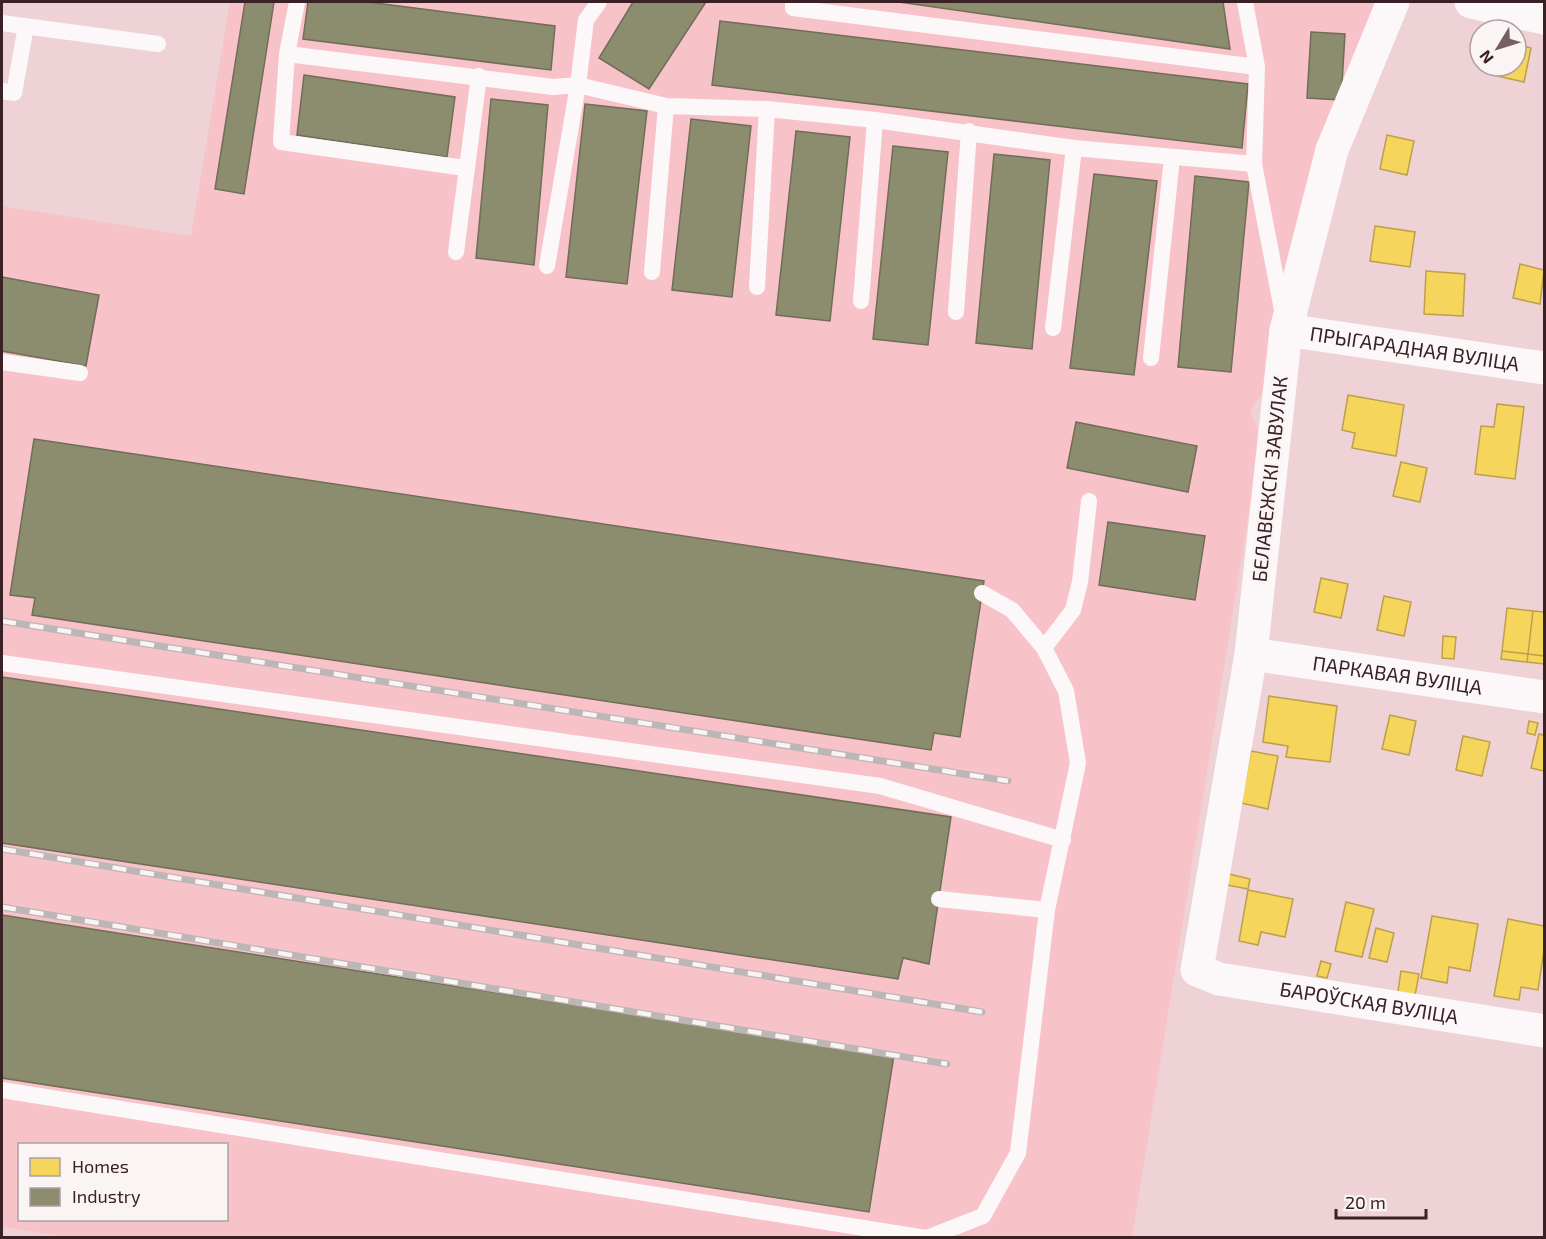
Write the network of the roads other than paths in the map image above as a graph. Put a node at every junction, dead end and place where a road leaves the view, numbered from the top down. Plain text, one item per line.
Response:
1 (297, 2) edge
2 (599, 2) edge
3 (793, 2) edge
4 (1245, 2) edge
5 (1393, 2) edge
6 (1472, 2) edge
7 (1545, 18) edge
8 (2, 23) edge
9 (26, 26) junction
10 (158, 44) dead end
11 (288, 54) junction
12 (1257, 67) junction
13 (479, 76) junction
14 (578, 85) junction
15 (2, 91) edge
16 (666, 106) junction
17 (767, 109) junction
18 (875, 120) junction
19 (969, 131) junction
20 (1074, 148) junction
21 (1172, 158) junction
22 (1254, 164) junction
23 (465, 168) junction
24 (456, 252) dead end
25 (547, 266) dead end
26 (652, 272) dead end
27 (758, 287) dead end
28 (861, 301) dead end
29 (956, 312) dead end
30 (1053, 328) dead end
31 (1286, 330) junction
32 (1150, 358) dead end
33 (2, 362) edge
34 (1545, 368) edge
35 (80, 373) dead end
36 (1089, 501) dead end
37 (982, 593) dead end
38 (1044, 648) junction
39 (1251, 654) junction
40 (2, 663) edge
41 (1545, 697) edge
42 (1063, 840) junction
43 (939, 899) dead end
44 (1047, 910) junction
45 (1197, 970) joint
46 (1545, 1031) edge
47 (2, 1090) edge
48 (927, 1238) edge

1 - 11 lane
2 - 14 lane
3 - 12 lane
4 - 12 lane
5 - 31 street, БЕЛАВЕЖСКІ ЗАВУЛАК
6 - 7 street
8 - 9 lane
9 - 10 lane
9 - 15 lane
11 - 13 lane
11 - 23 lane
12 - 22 lane
13 - 14 lane
13 - 23 lane
14 - 16 lane
14 - 25 lane
16 - 17 lane
16 - 26 lane
17 - 18 lane
17 - 27 lane
18 - 19 lane
18 - 28 lane
19 - 20 lane
19 - 29 lane
20 - 21 lane
20 - 30 lane
21 - 22 lane
21 - 32 lane
22 - 31 lane
23 - 24 lane
31 - 34 street, ПРЫГАРАДНАЯ ВУЛІЦА
31 - 39 street, БЕЛАВЕЖСКІ ЗАВУЛАК
33 - 35 lane
36 - 38 lane
37 - 38 lane
38 - 42 lane
39 - 41 street, ПАРКАВАЯ ВУЛІЦА
39 - 45 street, БЕЛАВЕЖСКІ ЗАВУЛАК
40 - 42 lane
42 - 44 lane
43 - 44 lane
44 - 48 lane
45 - 46 street, БАРОЎСКАЯ ВУЛІЦА
47 - 48 lane

